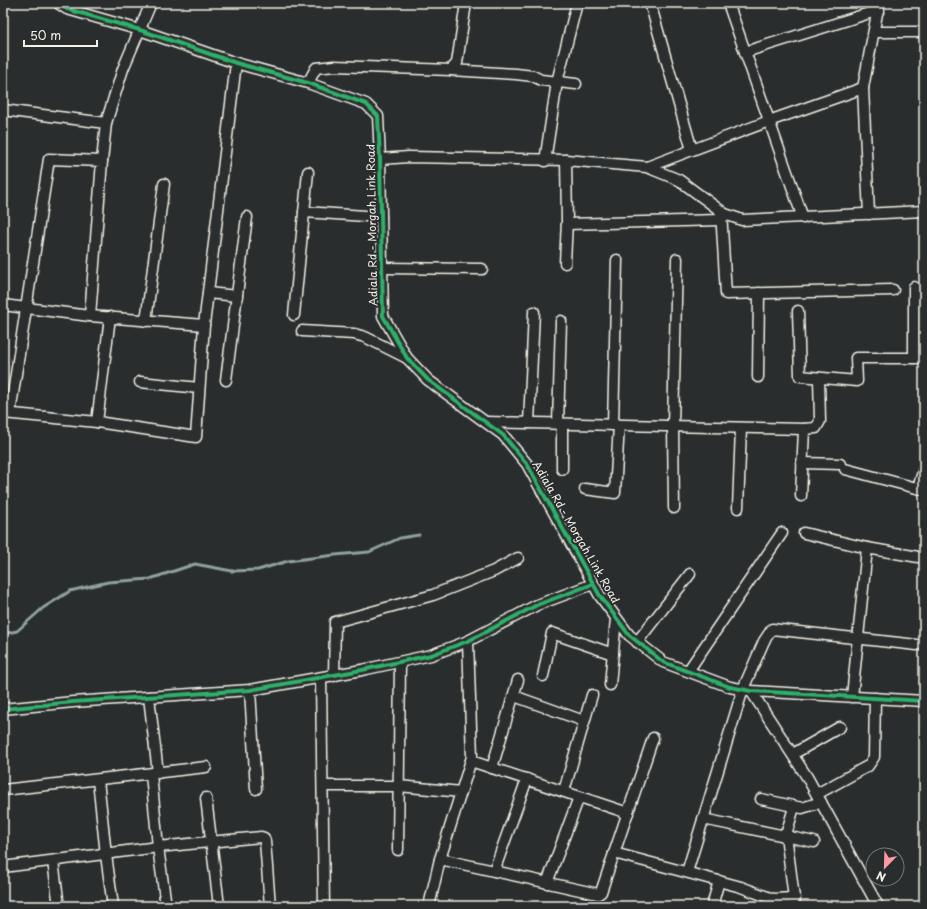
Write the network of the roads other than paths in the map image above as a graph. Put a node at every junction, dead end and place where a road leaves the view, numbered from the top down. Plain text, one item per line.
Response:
1 (58, 3) edge
2 (151, 3) edge
3 (466, 3) edge
4 (577, 3) edge
5 (650, 3) edge
6 (728, 3) edge
7 (879, 7) edge
8 (140, 30) junction
9 (875, 32) junction
10 (924, 32) edge
11 (745, 52) junction
12 (236, 63) junction
13 (451, 70) junction
14 (556, 82) junction
15 (308, 83) junction
16 (576, 84) dead end
17 (863, 88) junction
18 (3, 110) edge
19 (769, 120) junction
20 (106, 123) junction
21 (692, 150) junction
22 (380, 159) junction
23 (566, 160) junction
24 (102, 161) junction
25 (545, 161) junction
26 (647, 167) junction
27 (308, 172) dead end
28 (164, 184) dead end
29 (924, 211) edge
30 (304, 212) junction
31 (869, 214) junction
32 (721, 216) junction
33 (247, 217) dead end
34 (381, 217) junction
35 (803, 218) junction
36 (567, 224) junction
37 (677, 259) dead end
38 (617, 260) dead end
39 (565, 263) dead end
40 (382, 268) junction
41 (482, 269) dead end
42 (914, 287) dead end
43 (893, 290) dead end
44 (208, 293) junction
45 (759, 293) junction
46 (237, 296) junction
47 (3, 305) edge
48 (27, 307) junction
49 (798, 311) dead end
50 (534, 312) dead end
51 (294, 315) dead end
52 (90, 316) junction
53 (110, 317) junction
54 (146, 321) junction
55 (561, 321) dead end
56 (204, 324) junction
57 (302, 331) dead end
58 (407, 358) junction
59 (919, 358) edge
60 (758, 378) dead end
61 (820, 378) junction
62 (226, 380) dead end
63 (140, 382) dead end
64 (199, 388) junction
65 (6, 413) edge
66 (97, 422) junction
67 (486, 422) junction
68 (529, 423) junction
69 (560, 424) junction
70 (616, 425) junction
71 (673, 426) junction
72 (741, 428) junction
73 (804, 429) junction
74 (802, 463) junction
75 (562, 469) dead end
76 (924, 469) edge
77 (585, 489) dead end
78 (921, 489) edge
79 (801, 496) dead end
80 (674, 508) dead end
81 (738, 508) dead end
82 (782, 533) dead end
83 (804, 533) dead end
84 (867, 548) junction
85 (518, 558) dead end
86 (924, 558) edge
87 (690, 574) dead end
88 (593, 584) junction
89 (616, 618) junction
90 (857, 640) junction
91 (468, 641) junction
92 (637, 642) junction
93 (917, 645) dead end
94 (613, 654) junction
95 (400, 662) junction
96 (688, 672) junction
97 (334, 676) junction
98 (543, 676) dead end
99 (321, 678) junction
100 (518, 680) dead end
101 (610, 685) dead end
102 (250, 690) junction
103 (747, 690) junction
104 (592, 695) dead end
105 (514, 696) junction
106 (149, 697) junction
107 (852, 697) junction
108 (876, 698) junction
109 (924, 701) edge
110 (3, 709) edge
111 (584, 721) junction
112 (840, 727) dead end
113 (653, 738) dead end
114 (793, 754) junction
115 (471, 761) junction
116 (206, 767) dead end
117 (492, 768) junction
118 (155, 773) junction
119 (527, 779) junction
120 (98, 780) junction
121 (323, 786) junction
122 (399, 786) junction
123 (256, 789) dead end
124 (3, 790) edge
125 (564, 791) junction
126 (461, 792) junction
127 (579, 796) junction
128 (206, 798) dead end
129 (819, 798) junction
130 (761, 799) dead end
131 (794, 807) junction
132 (628, 813) junction
133 (703, 819) junction
134 (786, 835) junction
135 (211, 841) junction
136 (814, 842) dead end
137 (158, 847) junction
138 (398, 850) dead end
139 (614, 852) junction
140 (106, 855) junction
141 (440, 860) junction
142 (53, 861) junction
143 (3, 867) edge
144 (494, 871) junction
145 (687, 872) junction
146 (719, 881) junction
147 (547, 883) junction
148 (795, 902) edge
149 (59, 906) edge
150 (113, 906) edge
151 (166, 906) edge
152 (219, 906) edge
153 (270, 906) edge
154 (324, 906) edge
155 (429, 906) edge
156 (712, 906) edge
157 (878, 906) edge

1 - 8 street, Adiala Rd - Morgah Link Road
2 - 8 street
3 - 13 street
4 - 14 street
5 - 21 street
6 - 11 street
7 - 9 street
7 - 11 street
8 - 12 street, Adiala Rd - Morgah Link Road
8 - 20 street
9 - 10 street
9 - 17 street
11 - 19 street
12 - 15 street, Adiala Rd - Morgah Link Road
12 - 44 street
13 - 14 street
13 - 15 street
14 - 16 street
14 - 25 street
15 - 22 street, Adiala Rd - Morgah Link Road
17 - 19 street
17 - 31 street
18 - 20 street
19 - 21 street
19 - 35 street
20 - 24 street
21 - 26 street
22 - 25 street
22 - 34 street, Adiala Rd - Morgah Link Road
23 - 25 street
23 - 26 street
23 - 36 street
24 - 48 street
24 - 52 street
26 - 32 street
27 - 30 street
28 - 54 street
29 - 31 street
30 - 34 street
30 - 51 street
31 - 35 street
32 - 35 street
32 - 36 street
32 - 45 street
33 - 46 street
34 - 40 street, Adiala Rd - Morgah Link Road
36 - 39 street
37 - 71 street
38 - 70 street
40 - 41 street
40 - 58 street, Adiala Rd - Morgah Link Road
42 - 59 street
43 - 45 street
44 - 46 street
44 - 56 street
45 - 60 street
46 - 62 street
47 - 48 street
48 - 52 street
48 - 65 street
49 - 61 street
50 - 68 street
52 - 53 street
53 - 54 street
53 - 66 street
54 - 56 street
55 - 69 street
56 - 64 street
57 - 58 street
58 - 67 street, Adiala Rd - Morgah Link Road
59 - 61 street
61 - 73 street
63 - 64 street
64 - 66 street
65 - 66 street
67 - 68 street
67 - 88 street, Adiala Rd - Morgah Link Road
68 - 69 street
69 - 70 street
69 - 75 street
70 - 71 street
70 - 77 street
71 - 72 street
71 - 80 street
72 - 73 street
72 - 81 street
73 - 74 street
74 - 78 street
74 - 79 street
76 - 78 street
82 - 96 street
83 - 84 street
84 - 86 street
84 - 90 street
85 - 97 street
87 - 92 street
88 - 89 street, Adiala Rd - Morgah Link Road
88 - 91 street
89 - 92 street, Adiala Rd - Morgah Link Road
89 - 94 street
90 - 93 street
90 - 103 street
90 - 107 street
91 - 95 street
91 - 115 street
92 - 96 street, Adiala Rd - Morgah Link Road
94 - 98 street
94 - 101 street
95 - 97 street
95 - 122 street
96 - 103 street, Adiala Rd - Morgah Link Road
97 - 99 street
99 - 102 street
99 - 121 street
100 - 105 street
102 - 106 street
102 - 123 street
103 - 107 street, Adiala Rd - Morgah Link Road
103 - 114 street
103 - 133 street
104 - 111 street
105 - 111 street
105 - 117 street
106 - 110 street
106 - 118 street
107 - 108 street, Adiala Rd - Morgah Link Road
108 - 109 street, Adiala Rd - Morgah Link Road
108 - 129 street
111 - 125 street
112 - 114 street
113 - 132 street
114 - 129 street
115 - 117 street
115 - 126 street
116 - 118 street
117 - 119 street
118 - 120 street
118 - 137 street
119 - 125 street
119 - 144 street
120 - 124 street
120 - 140 street
121 - 122 street
121 - 154 street
122 - 126 street
122 - 138 street
125 - 127 street
126 - 141 street
127 - 132 street
127 - 147 street
128 - 135 street
129 - 131 street
129 - 157 street
130 - 131 street
131 - 134 street
132 - 139 street
133 - 134 street
133 - 145 street
134 - 136 street
134 - 148 street
135 - 137 street
135 - 152 street
135 - 153 street
137 - 140 street
137 - 151 street
139 - 145 street
139 - 147 street
140 - 142 street
140 - 150 street
141 - 144 street
141 - 155 street
142 - 143 street
142 - 149 street
144 - 147 street
145 - 146 street
146 - 148 street
146 - 156 street

